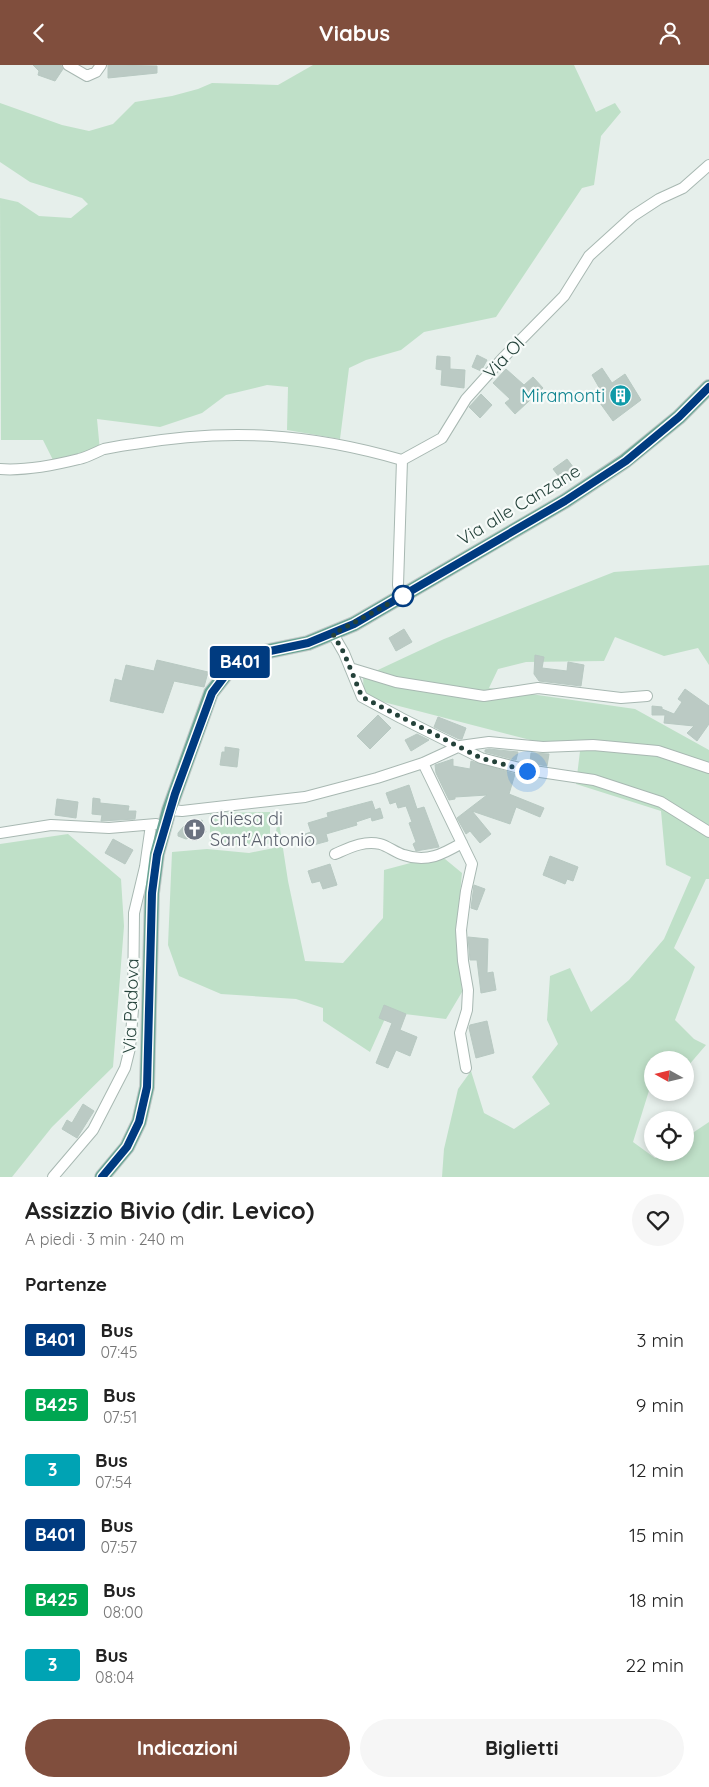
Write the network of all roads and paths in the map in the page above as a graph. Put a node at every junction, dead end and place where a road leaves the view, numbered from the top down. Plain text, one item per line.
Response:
1 (68, 65) edge
2 (100, 65) edge
3 (709, 165) edge
4 (709, 387) edge
5 (402, 460) junction
6 (0, 469) edge
7 (400, 597) junction
8 (333, 634) junction
9 (350, 668) junction
10 (647, 696) dead end
11 (460, 747) junction
12 (423, 763) junction
13 (709, 768) edge
14 (162, 820) junction
15 (709, 832) edge
16 (0, 833) edge
17 (462, 843) junction
18 (335, 854) dead end
19 (466, 1068) dead end
20 (53, 1177) edge
21 (102, 1177) edge

1 - 2 street
3 - 5 street, Via Ol
4 - 7 main road, Via alle Canzane
5 - 6 street
5 - 7 street
7 - 8 main road, Via alle Canzane
8 - 9 street
8 - 14 main road, Via Padova
9 - 10 street
9 - 11 street
11 - 12 street
11 - 13 street
11 - 15 street
12 - 14 street
12 - 17 street
14 - 16 street
14 - 20 street
14 - 21 main road, Via Padova
17 - 18 street
17 - 19 street

